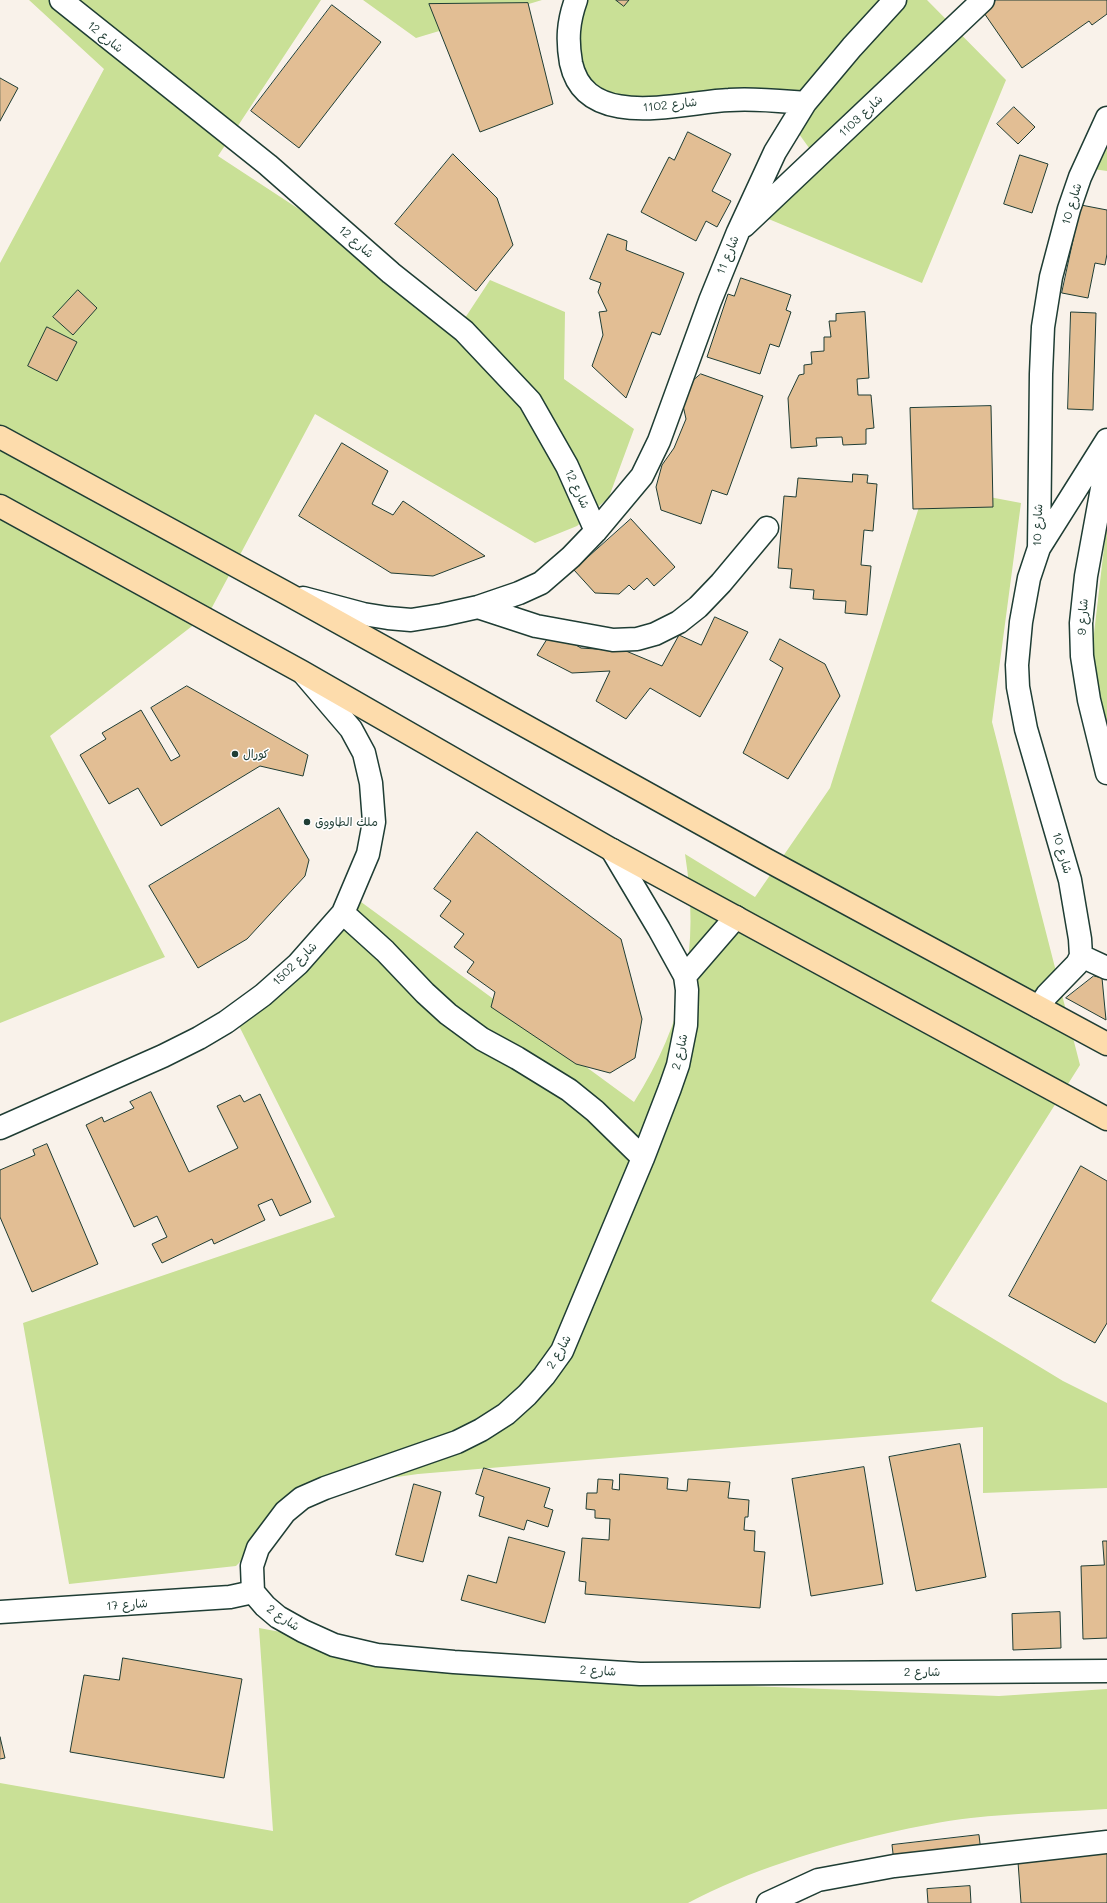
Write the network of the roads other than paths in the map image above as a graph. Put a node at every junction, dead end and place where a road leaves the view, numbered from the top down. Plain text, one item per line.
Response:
1 (60, 0) edge
2 (576, 0) edge
3 (895, 0) edge
4 (984, 0) edge
5 (805, 103) junction
6 (1107, 118) edge
7 (738, 232) junction
8 (0, 436) edge
9 (1107, 440) edge
10 (1107, 461) edge
11 (0, 506) edge
12 (1103, 512) edge
13 (766, 528) dead end
14 (596, 531) junction
15 (1038, 548) junction
16 (286, 593) junction
17 (478, 607) junction
18 (302, 672) junction
19 (1107, 773) edge
20 (612, 850) junction
21 (344, 913) junction
22 (736, 917) junction
23 (1081, 956) junction
24 (1107, 968) edge
25 (685, 976) junction
26 (1039, 1007) junction
27 (1107, 1044) edge
28 (1107, 1118) edge
29 (0, 1128) edge
30 (643, 1158) junction
31 (253, 1592) junction
32 (0, 1612) edge
33 (1107, 1671) edge
34 (1107, 1842) edge
35 (768, 1903) edge

1 - 14 street, شارع 12
2 - 5 street, شارع 1102
3 - 5 street, شارع 11
4 - 7 street, شارع 1103
5 - 7 street, شارع 11
6 - 15 street, شارع 10
7 - 14 street, شارع 11
8 - 16 highway
9 - 15 street
10 - 12 street, شارع 9
11 - 18 highway
12 - 19 street, شارع 9
13 - 17 street
14 - 17 street, شارع 11
15 - 23 street, شارع 10
16 - 17 street, شارع 11
16 - 26 highway
18 - 20 highway
18 - 21 street, شارع 1502
20 - 22 highway
20 - 25 street, شارع 2
21 - 29 street, شارع 1502
21 - 30 street
22 - 25 street
22 - 28 highway
23 - 24 street
23 - 26 street
25 - 30 street, شارع 2
26 - 27 highway
30 - 31 street, شارع 2
31 - 32 street, شارع 17
31 - 33 street, شارع 2
34 - 35 street

